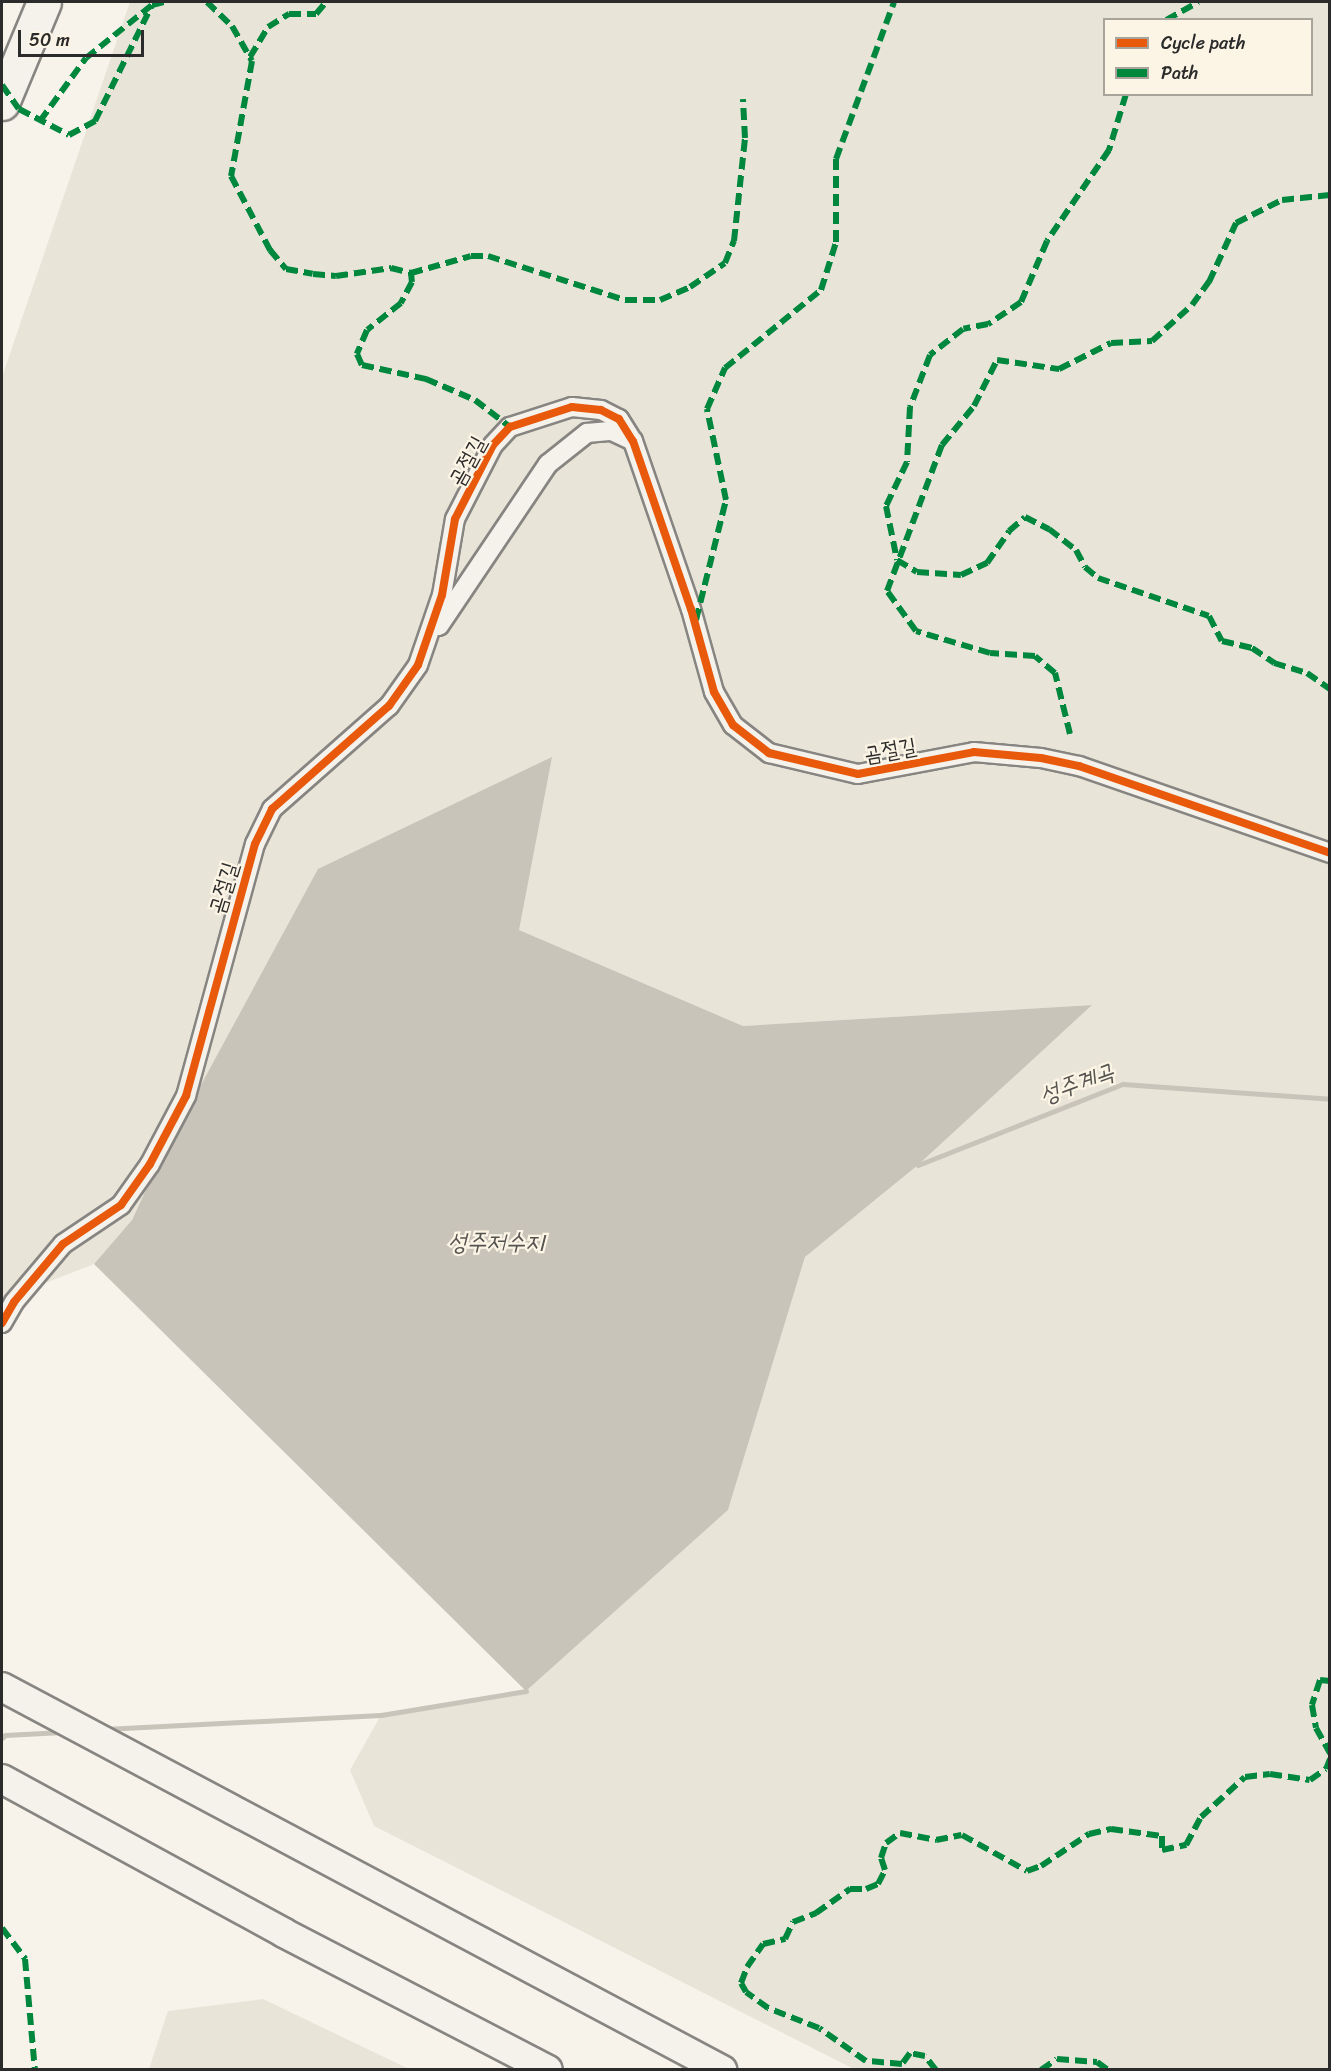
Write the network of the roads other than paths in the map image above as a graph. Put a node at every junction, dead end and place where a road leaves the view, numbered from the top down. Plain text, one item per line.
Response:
1 (44, 2) edge
2 (2, 103) edge
3 (633, 441) junction
4 (427, 645) junction
5 (1329, 853) edge
6 (2, 1323) edge
7 (2, 1687) edge
8 (2, 1779) edge
9 (548, 2070) edge
10 (722, 2070) edge

1 - 2 highway
3 - 4 street
3 - 4 street, 곰절길
3 - 5 street, 곰절길
4 - 6 street, 곰절길
7 - 10 main road
8 - 9 main road

